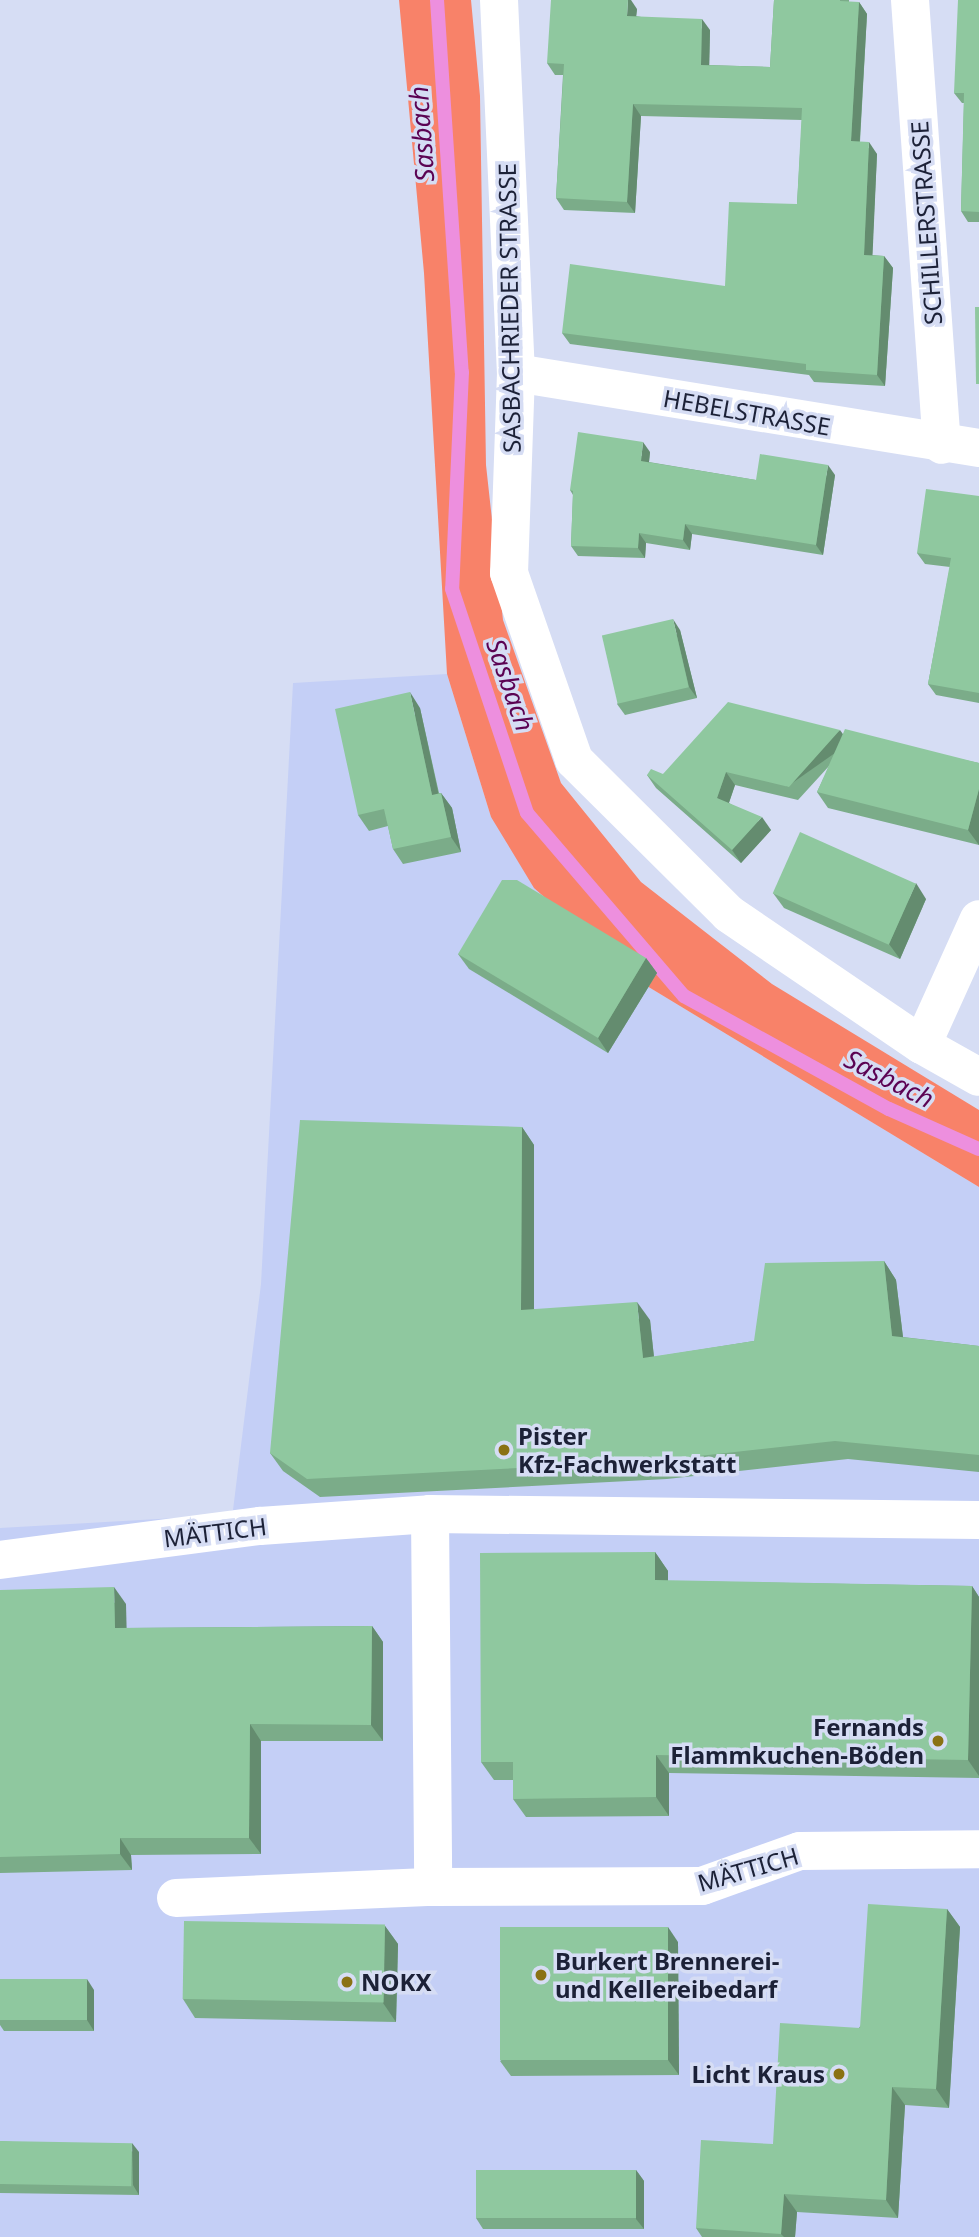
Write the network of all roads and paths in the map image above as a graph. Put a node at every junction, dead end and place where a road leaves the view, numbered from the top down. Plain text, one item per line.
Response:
1 (499, 0) edge
2 (910, 0) edge
3 (516, 373) junction
4 (960, 447) edge
5 (979, 919) edge
6 (922, 1045) junction
7 (979, 1077) edge
8 (430, 1514) junction
9 (979, 1520) edge
10 (0, 1560) edge
11 (979, 1849) edge
12 (433, 1887) junction
13 (176, 1898) dead end

1 - 3 street, SASBACHRIEDER STRASSE
2 - 4 street, SCHILLERSTRASSE
3 - 4 street, HEBELSTRASSE
3 - 6 street, SASBACHRIEDER STRASSE
5 - 6 street
6 - 7 street, SASBACHRIEDER STRASSE
8 - 9 street, MÄTTICH
8 - 10 street, MÄTTICH
8 - 12 street
11 - 12 street, MÄTTICH
12 - 13 street, MÄTTICH

